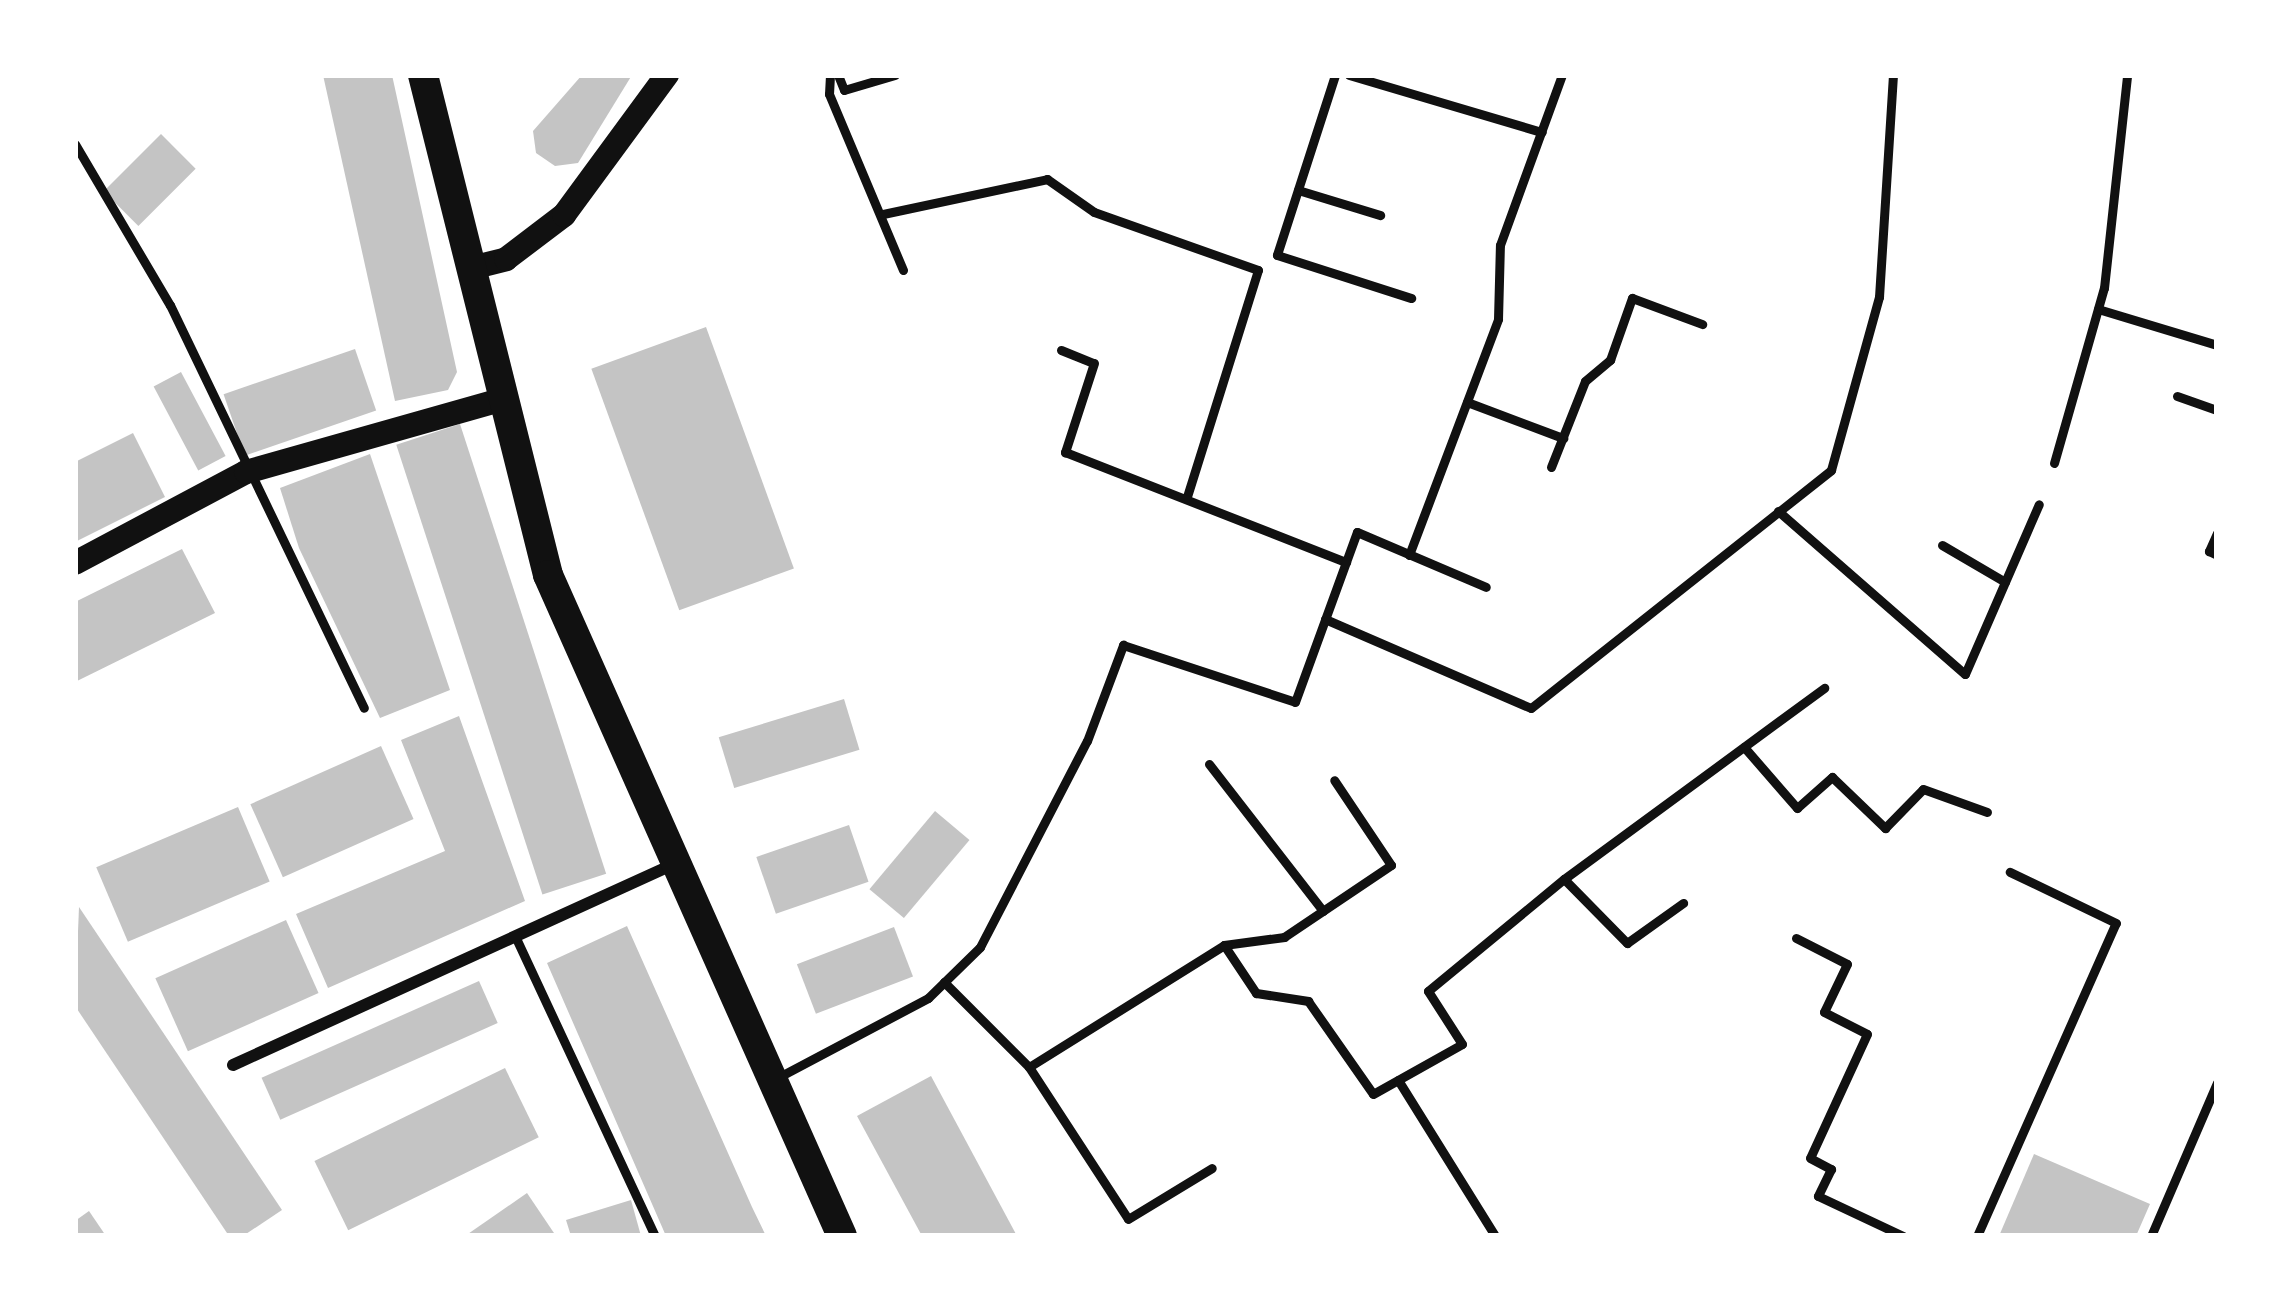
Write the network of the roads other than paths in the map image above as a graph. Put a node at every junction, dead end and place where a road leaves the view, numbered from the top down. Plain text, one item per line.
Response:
1 (423, 75) edge
2 (667, 75) edge
3 (834, 75) edge
4 (896, 75) edge
5 (1335, 75) edge
6 (1349, 75) edge
7 (1562, 75) edge
8 (1893, 75) edge
9 (2127, 75) edge
10 (1542, 132) junction
11 (75, 143) edge
12 (1298, 190) junction
13 (883, 214) junction
14 (1380, 215) dead end
15 (472, 268) junction
16 (903, 270) dead end
17 (1411, 298) dead end
18 (2098, 309) junction
19 (1702, 324) dead end
20 (2217, 345) edge
21 (1061, 350) dead end
22 (2176, 396) dead end
23 (504, 399) junction
24 (1467, 402) junction
25 (2217, 410) edge
26 (1563, 438) junction
27 (2054, 463) dead end
28 (1551, 467) dead end
29 (246, 472) junction
30 (1187, 497) junction
31 (2039, 505) dead end
32 (1778, 512) junction
33 (2217, 533) edge
34 (1942, 545) dead end
35 (2217, 554) edge
36 (1409, 555) junction
37 (1346, 562) junction
38 (75, 563) edge
39 (2005, 582) junction
40 (1486, 586) dead end
41 (1325, 619) junction
42 (1824, 688) dead end
43 (364, 708) dead end
44 (1744, 747) junction
45 (1208, 764) dead end
46 (1334, 780) dead end
47 (1987, 812) dead end
48 (676, 864) junction
49 (2010, 872) dead end
50 (1564, 879) junction
51 (1683, 903) dead end
52 (1323, 910) junction
53 (515, 936) junction
54 (1796, 938) dead end
55 (1224, 945) junction
56 (944, 982) junction
57 (233, 1065) dead end
58 (1029, 1066) junction
59 (1398, 1080) junction
60 (772, 1081) junction
61 (2217, 1083) edge
62 (1212, 1168) dead end
63 (655, 1236) edge
64 (842, 1236) edge
65 (1495, 1236) edge
66 (1903, 1236) edge
67 (1977, 1236) edge
68 (2151, 1236) edge

1 - 15 main road
2 - 15 main road
3 - 4 lane
3 - 13 lane
5 - 12 lane
6 - 10 lane
7 - 10 lane
8 - 32 lane
9 - 18 lane
10 - 24 lane
11 - 29 lane
12 - 14 lane
12 - 17 lane
13 - 16 lane
13 - 30 lane
15 - 23 main road
18 - 20 lane
18 - 27 lane
19 - 26 lane
21 - 30 lane
22 - 25 lane
23 - 29 main road
23 - 48 main road
24 - 26 lane
24 - 36 lane
26 - 28 lane
29 - 38 main road
29 - 43 lane
30 - 37 lane
31 - 39 lane
32 - 39 lane
32 - 41 lane
33 - 35 lane
34 - 39 lane
36 - 37 lane
36 - 40 lane
37 - 41 lane
41 - 56 lane
42 - 44 lane
44 - 47 lane
44 - 50 lane
45 - 52 lane
46 - 52 lane
48 - 53 street
48 - 60 main road
49 - 67 lane
50 - 51 lane
50 - 59 lane
52 - 55 lane
53 - 57 street
53 - 63 lane
54 - 66 lane
55 - 58 lane
55 - 59 lane
56 - 58 lane
56 - 60 lane
58 - 62 lane
59 - 65 lane
60 - 64 main road
61 - 68 lane

